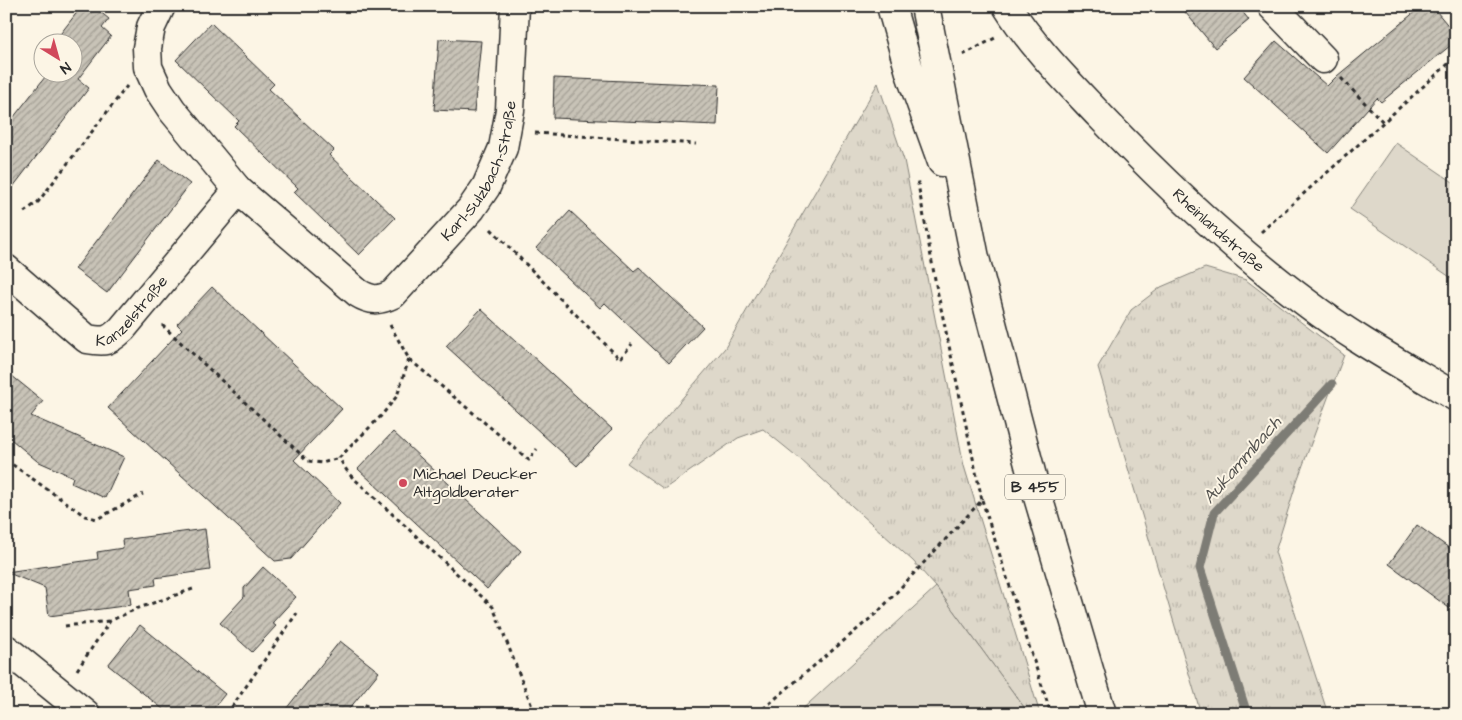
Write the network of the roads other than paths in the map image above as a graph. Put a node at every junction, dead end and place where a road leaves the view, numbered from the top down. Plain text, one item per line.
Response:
1 (161, 6) edge
2 (515, 6) edge
3 (891, 6) edge
4 (925, 6) edge
5 (990, 6) edge
6 (1272, 6) edge
7 (1012, 14) edge
8 (1324, 59) road end
9 (238, 190) junction
10 (975, 258) junction
11 (6, 269) edge
12 (1456, 397) edge
13 (6, 648) edge
14 (86, 714) edge
15 (1102, 714) edge

1 - 9 street
2 - 9 street, Karl-Sulzbach-Straße
3 - 10 street, B 455
4 - 10 street, B 455
5 - 7 street, Rheinlandstraße
6 - 8 street
7 - 12 street, Rheinlandstraße
9 - 11 street, Kanzelstraße
10 - 15 street, B 455
13 - 14 street

